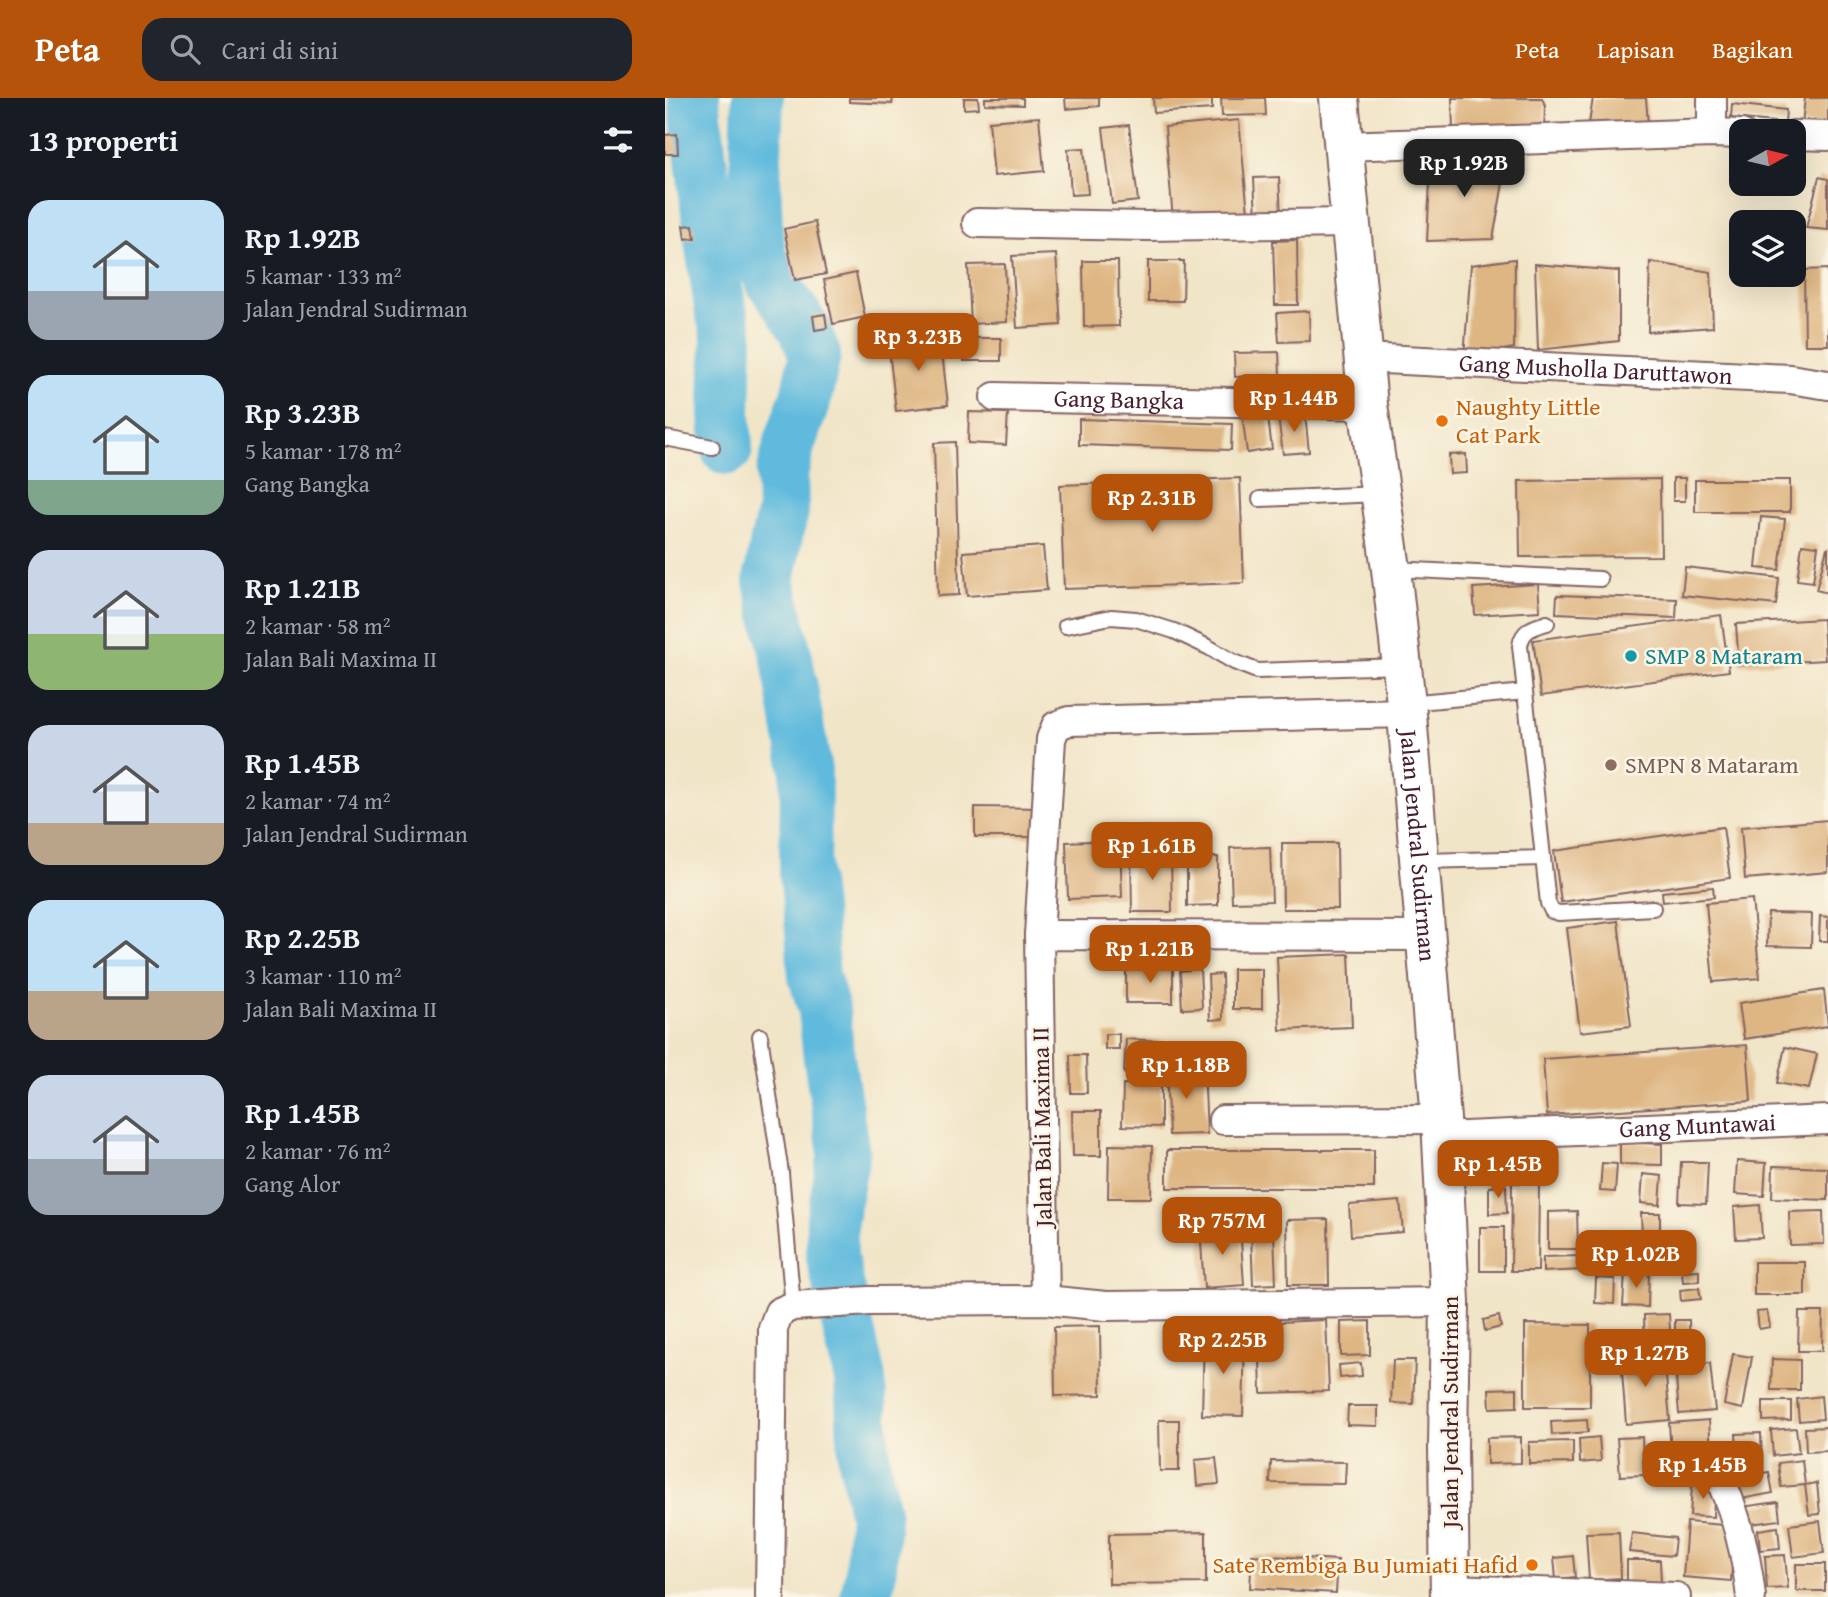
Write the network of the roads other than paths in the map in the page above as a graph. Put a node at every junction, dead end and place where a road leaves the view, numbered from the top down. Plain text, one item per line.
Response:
1 (1339, 98) edge
2 (1712, 98) edge
3 (1712, 133) junction
4 (1729, 134) edge
5 (1806, 135) edge
6 (1828, 136) edge
7 (1343, 146) junction
8 (977, 223) dead end
9 (1350, 223) junction
10 (1363, 358) junction
11 (1828, 385) edge
12 (995, 397) dead end
13 (1368, 405) junction
14 (665, 438) edge
15 (712, 447) dead end
16 (1381, 494) junction
17 (1260, 499) dead end
18 (1391, 569) junction
19 (1599, 579) dead end
20 (1547, 622) dead end
21 (1066, 626) dead end
22 (1401, 666) junction
23 (1525, 692) junction
24 (1407, 708) junction
25 (1543, 858) junction
26 (1421, 861) junction
27 (1653, 908) dead end
28 (1039, 935) junction
29 (1427, 936) junction
30 (760, 1036) dead end
31 (1223, 1120) dead end
32 (1828, 1120) edge
33 (1442, 1128) junction
34 (1045, 1300) junction
35 (1450, 1302) junction
36 (793, 1306) junction
37 (1724, 1488) dead end
38 (1450, 1593) edge
39 (770, 1597) edge
40 (1675, 1597) edge
41 (1751, 1597) edge

1 - 7 highway, Jalan Jendral Sudirman
2 - 3 street
3 - 4 street
3 - 7 street
5 - 6 street
7 - 9 highway, Jalan Jendral Sudirman
8 - 9 street
9 - 10 highway, Jalan Jendral Sudirman
10 - 11 street, Gang Musholla Daruttawon
10 - 13 highway, Jalan Jendral Sudirman
12 - 13 street, Gang Bangka
13 - 16 highway, Jalan Jendral Sudirman
14 - 15 lane
16 - 17 lane
16 - 18 highway, Jalan Jendral Sudirman
18 - 19 lane
18 - 22 highway, Jalan Jendral Sudirman
20 - 23 lane
21 - 22 lane
22 - 24 highway, Jalan Jendral Sudirman
23 - 24 lane
23 - 25 lane
24 - 26 highway, Jalan Jendral Sudirman
24 - 28 street, Jalan Bali Maxima II
25 - 26 lane
25 - 27 lane
26 - 29 highway, Jalan Jendral Sudirman
28 - 29 street
28 - 34 street, Jalan Bali Maxima II
29 - 33 highway, Jalan Jendral Sudirman
30 - 36 lane
31 - 33 street, Gang Muntawai
32 - 33 street, Gang Muntawai
33 - 35 highway, Jalan Jendral Sudirman
34 - 35 street
34 - 36 street
35 - 38 highway, Jalan Jendral Sudirman
36 - 39 street
37 - 41 street
38 - 40 street

